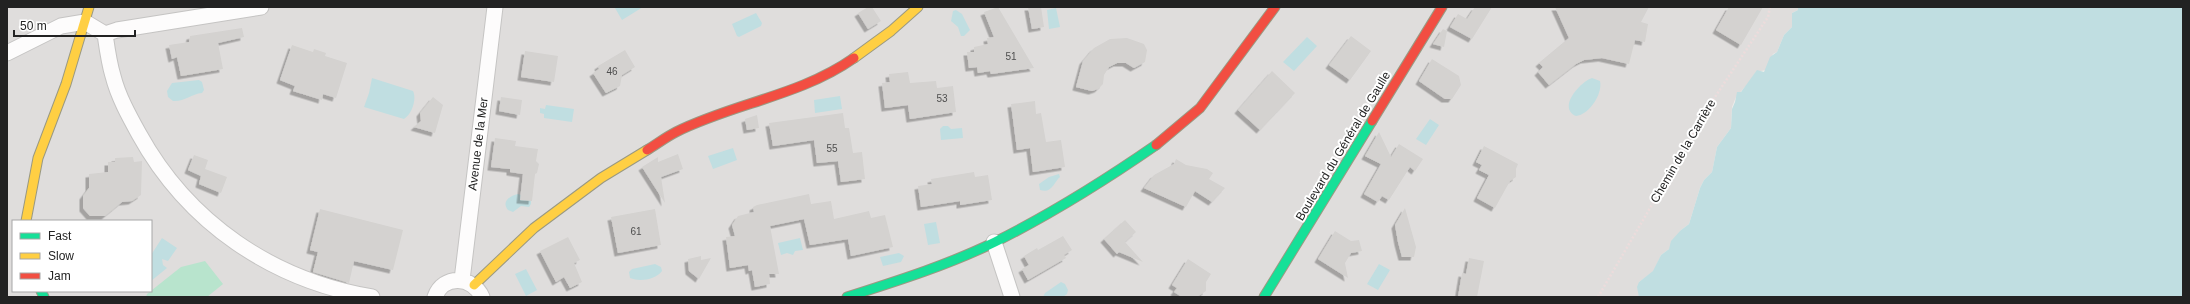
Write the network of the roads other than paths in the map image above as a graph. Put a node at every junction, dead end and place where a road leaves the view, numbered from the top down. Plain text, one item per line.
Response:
1 (89, 7) edge
2 (261, 7) edge
3 (495, 7) edge
4 (918, 7) edge
5 (1275, 7) edge
6 (1442, 7) edge
7 (84, 22) junction
8 (105, 34) junction
9 (7, 53) edge
10 (26, 220) edge
11 (994, 242) junction
12 (473, 287) edge
13 (372, 297) edge
14 (435, 297) edge
15 (847, 297) edge
16 (1012, 297) edge
17 (1264, 297) edge

1 - 7 street
2 - 8 street
3 - 12 street, Avenue de la Mer
4 - 12 street
5 - 11 street
6 - 17 street, Boulevard du Général de Gaulle
7 - 8 street
7 - 9 street
7 - 10 street
8 - 13 street
11 - 15 street
11 - 16 street
12 - 14 street

